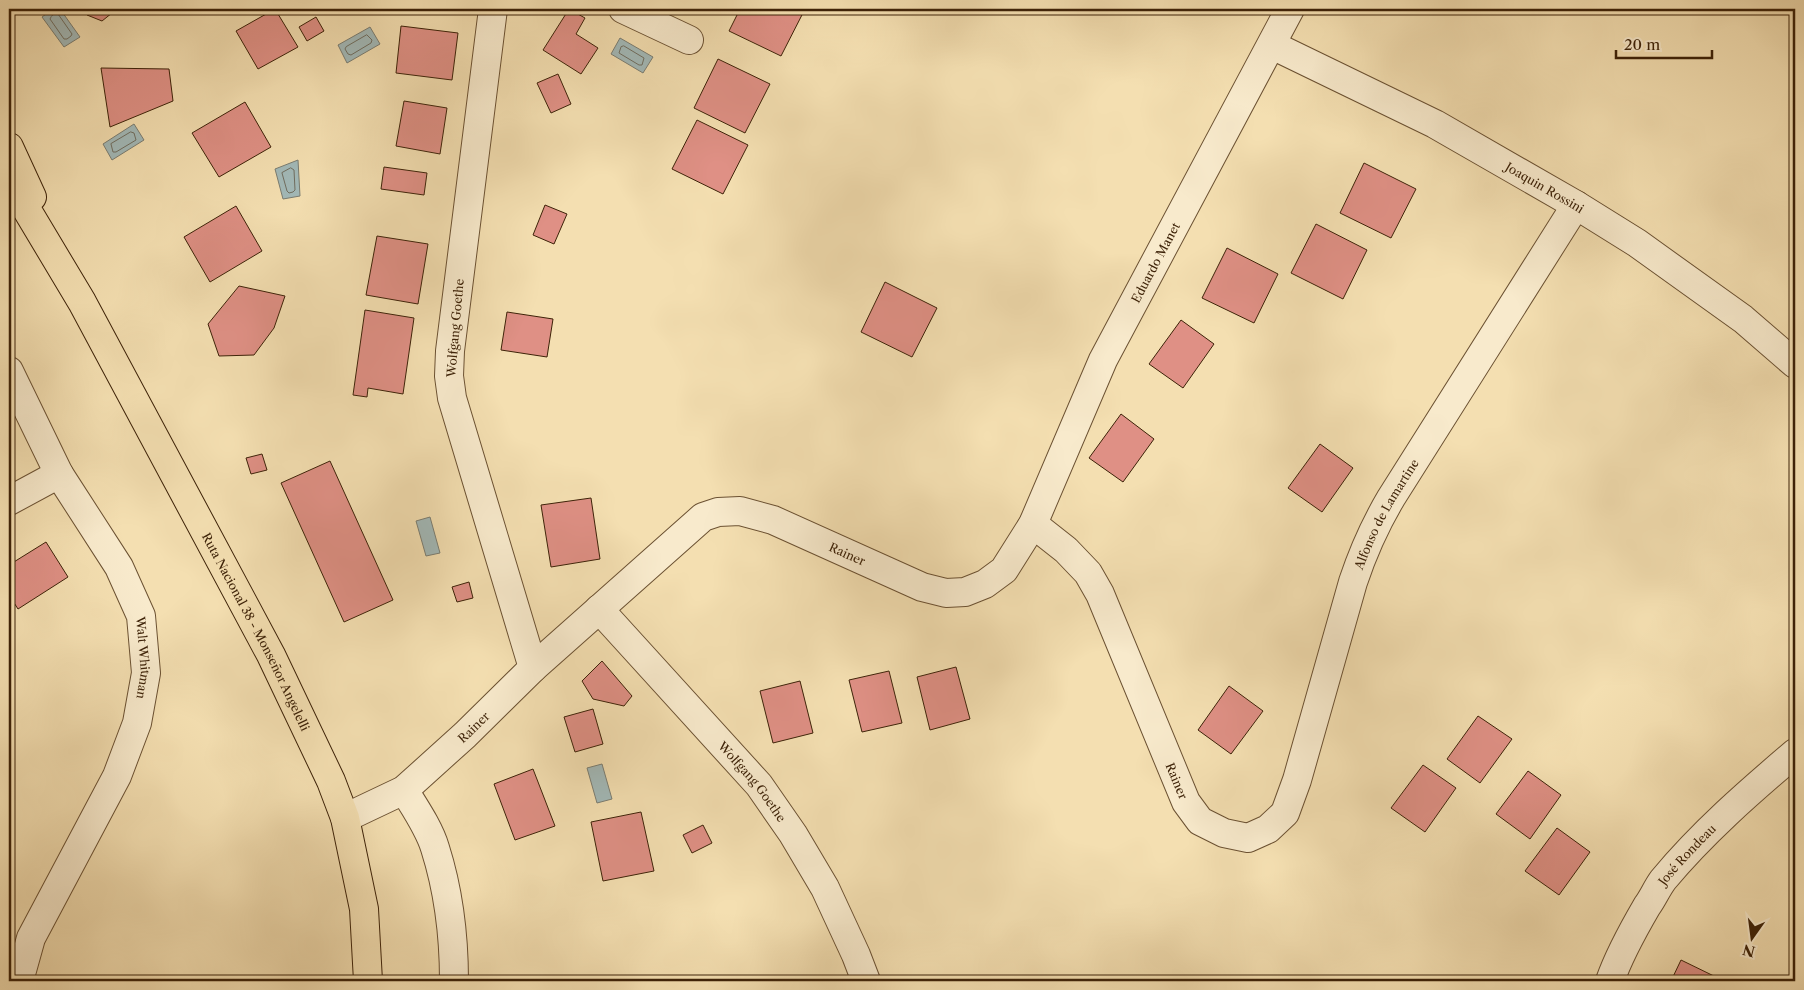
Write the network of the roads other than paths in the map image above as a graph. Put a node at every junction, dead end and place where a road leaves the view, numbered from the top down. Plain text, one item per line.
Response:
1 (493, 9) edge
2 (623, 9) edge
3 (1290, 9) edge
4 (688, 40) dead end
5 (1272, 45) junction
6 (9, 147) edge
7 (9, 180) edge
8 (1576, 205) junction
9 (82, 302) junction
10 (1795, 364) edge
11 (9, 371) edge
12 (59, 474) junction
13 (9, 501) edge
14 (1033, 524) junction
15 (599, 609) junction
16 (534, 668) junction
17 (1795, 753) edge
18 (404, 790) junction
19 (345, 818) junction
20 (1248, 838) joint
21 (19, 981) edge
22 (368, 981) edge
23 (454, 981) edge
24 (866, 981) edge
25 (1610, 981) edge

1 - 16 street, Wolfgang Goethe
2 - 4 street
3 - 5 street, Eduardo Manet
5 - 8 street, Joaquin Rossini
5 - 14 street, Eduardo Manet
6 - 9 main road, Ruta Nacional 38 - Monseñor Angelelli
7 - 9 main road, Ruta Nacional 38 - Monseñor Angelelli
8 - 10 street, Joaquin Rossini
8 - 20 street, Alfonso de Lamartine
9 - 19 main road, Ruta Nacional 38 - Monseñor Angelelli
11 - 12 street, Walt Whitman
12 - 13 street
12 - 21 street, Walt Whitman
14 - 15 street, Rainer
14 - 20 street, Rainer
15 - 16 street, Rainer
15 - 24 street, Wolfgang Goethe
16 - 18 street, Rainer
17 - 25 street, José Rondeau
18 - 19 street, Rainer
18 - 23 street
19 - 22 main road, Ruta Nacional 38 - Monseñor Angelelli

